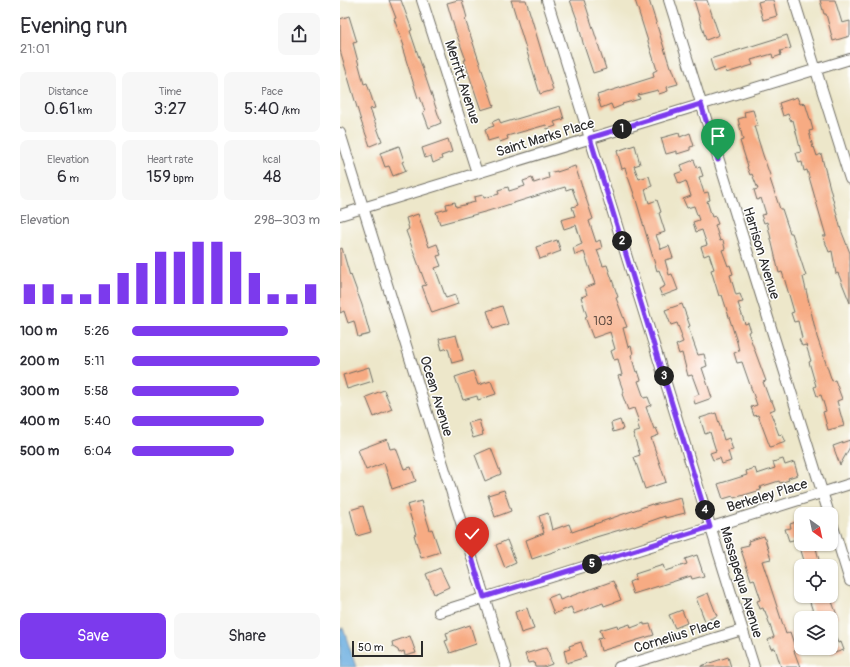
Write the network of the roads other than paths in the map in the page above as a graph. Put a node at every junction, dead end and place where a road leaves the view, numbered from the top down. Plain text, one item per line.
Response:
1 (422, 0) edge
2 (547, 0) edge
3 (669, 0) edge
4 (794, 0) edge
5 (850, 59) edge
6 (816, 70) junction
7 (701, 104) junction
8 (340, 133) edge
9 (590, 138) junction
10 (477, 173) junction
11 (850, 179) edge
12 (364, 208) junction
13 (340, 215) edge
14 (850, 484) edge
15 (822, 492) junction
16 (827, 507) edge
17 (710, 527) junction
18 (838, 542) edge
19 (850, 581) edge
20 (484, 597) junction
21 (440, 612) dead end
22 (742, 630) junction
23 (506, 667) edge
24 (619, 667) edge
25 (754, 667) edge

1 - 10 street, Merritt Avenue
2 - 9 street, Massapequa Avenue
3 - 7 street, Harrison Avenue
4 - 6 street
5 - 6 street, Saint Marks Place
6 - 7 street, Saint Marks Place
6 - 11 street
7 - 9 street, Saint Marks Place
7 - 15 street, Harrison Avenue
8 - 12 street, Ocean Avenue
9 - 10 street, Saint Marks Place
9 - 17 street, Massapequa Avenue
10 - 12 street, Saint Marks Place
12 - 13 street, Saint Marks Place
12 - 20 street, Ocean Avenue
14 - 15 street, Berkeley Place
15 - 16 street, Harrison Avenue
15 - 17 street, Berkeley Place
17 - 20 street, Berkeley Place
17 - 22 street, Massapequa Avenue
18 - 19 street
20 - 21 street, Berkeley Place
20 - 23 street, Ocean Avenue
22 - 24 street, Cornelius Place
22 - 25 street, Massapequa Avenue

